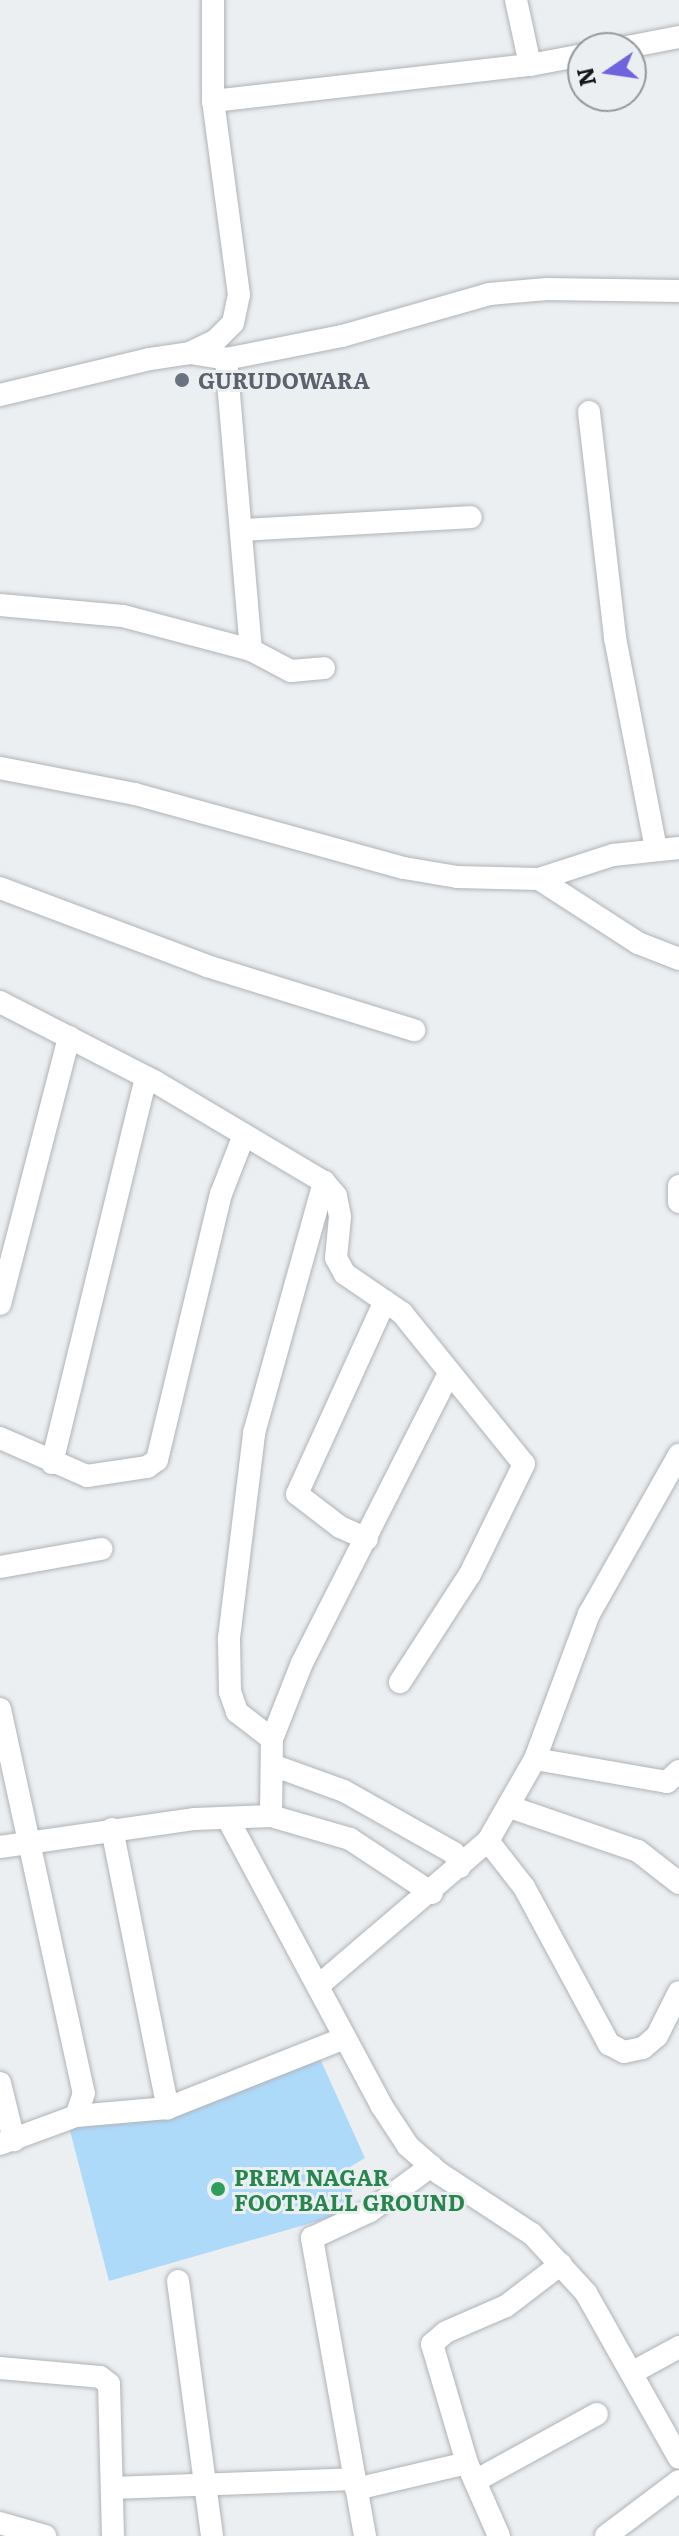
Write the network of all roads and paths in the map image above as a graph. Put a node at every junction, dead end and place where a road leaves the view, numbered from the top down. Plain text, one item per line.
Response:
1 (213, 0) edge
2 (516, 0) edge
3 (679, 37) edge
4 (647, 43) edge
5 (567, 58) edge
6 (530, 65) junction
7 (213, 101) junction
8 (679, 291) edge
9 (190, 353) junction
10 (226, 359) junction
11 (0, 395) edge
12 (589, 412) dead end
13 (471, 517) dead end
14 (242, 530) junction
15 (0, 605) edge
16 (251, 650) junction
17 (324, 668) dead end
18 (0, 768) edge
19 (679, 848) edge
20 (656, 849) junction
21 (539, 879) junction
22 (0, 888) edge
23 (679, 959) edge
24 (0, 1002) edge
25 (414, 1030) dead end
26 (69, 1037) junction
27 (146, 1077) junction
28 (244, 1135) junction
29 (324, 1182) junction
30 (679, 1186) edge
31 (679, 1202) edge
32 (385, 1301) junction
33 (0, 1304) edge
34 (448, 1375) junction
35 (0, 1438) edge
36 (679, 1455) edge
37 (52, 1463) junction
38 (367, 1539) junction
39 (101, 1549) dead end
40 (0, 1567) edge
41 (400, 1682) dead end
42 (0, 1709) edge
43 (272, 1739) junction
44 (535, 1759) junction
45 (275, 1766) junction
46 (679, 1771) edge
47 (510, 1807) junction
48 (271, 1816) junction
49 (229, 1821) junction
50 (112, 1829) junction
51 (32, 1838) junction
52 (488, 1841) junction
53 (0, 1847) edge
54 (460, 1867) junction
55 (679, 1883) edge
56 (432, 1893) junction
57 (318, 1986) junction
58 (679, 1992) edge
59 (345, 2038) junction
60 (0, 2083) edge
61 (168, 2108) junction
62 (76, 2116) junction
63 (7, 2142) edge
64 (431, 2166) junction
65 (561, 2264) junction
66 (178, 2281) dead end
67 (679, 2347) edge
68 (0, 2368) edge
69 (635, 2371) junction
70 (597, 2414) dead end
71 (679, 2458) edge
72 (471, 2472) junction
73 (679, 2481) edge
74 (355, 2484) junction
75 (205, 2486) junction
76 (112, 2488) junction
77 (0, 2523) edge
78 (45, 2536) edge
79 (113, 2536) edge
80 (212, 2536) edge
81 (365, 2536) edge
82 (499, 2536) edge
83 (606, 2536) edge

1 - 7 street
2 - 6 street
3 - 4 street
5 - 6 street
6 - 7 street
7 - 9 street
8 - 10 street
9 - 10 street
9 - 11 street
10 - 14 street
12 - 20 street
13 - 14 street
14 - 16 street
15 - 16 street
16 - 17 street
18 - 21 street
19 - 20 street
20 - 21 street
21 - 23 street
22 - 25 street
24 - 26 street
26 - 27 street
26 - 33 street
27 - 28 street
27 - 37 street
28 - 29 street
28 - 37 street
29 - 32 street
29 - 43 street
30 - 31 street
32 - 34 street
32 - 38 street
34 - 38 street
34 - 41 street
35 - 37 street
36 - 44 street
38 - 43 street
39 - 40 street
42 - 51 street
43 - 45 street
44 - 46 street
44 - 47 street
45 - 48 street
45 - 54 street
47 - 52 street
47 - 55 street
48 - 49 street
48 - 56 street
49 - 50 street
49 - 57 street
50 - 51 street
50 - 61 street
51 - 53 street
51 - 62 street
52 - 54 street
52 - 58 street
54 - 56 street
56 - 57 street
57 - 59 street
59 - 61 street
59 - 64 street
60 - 63 street
61 - 62 street
62 - 63 street
64 - 65 street
64 - 74 street
65 - 69 street
65 - 72 street
66 - 75 street
67 - 69 street
68 - 76 street
69 - 71 street
70 - 72 street
72 - 74 street
72 - 82 street
73 - 83 street
74 - 75 street
74 - 81 street
75 - 76 street
75 - 80 street
76 - 79 street
77 - 78 street

